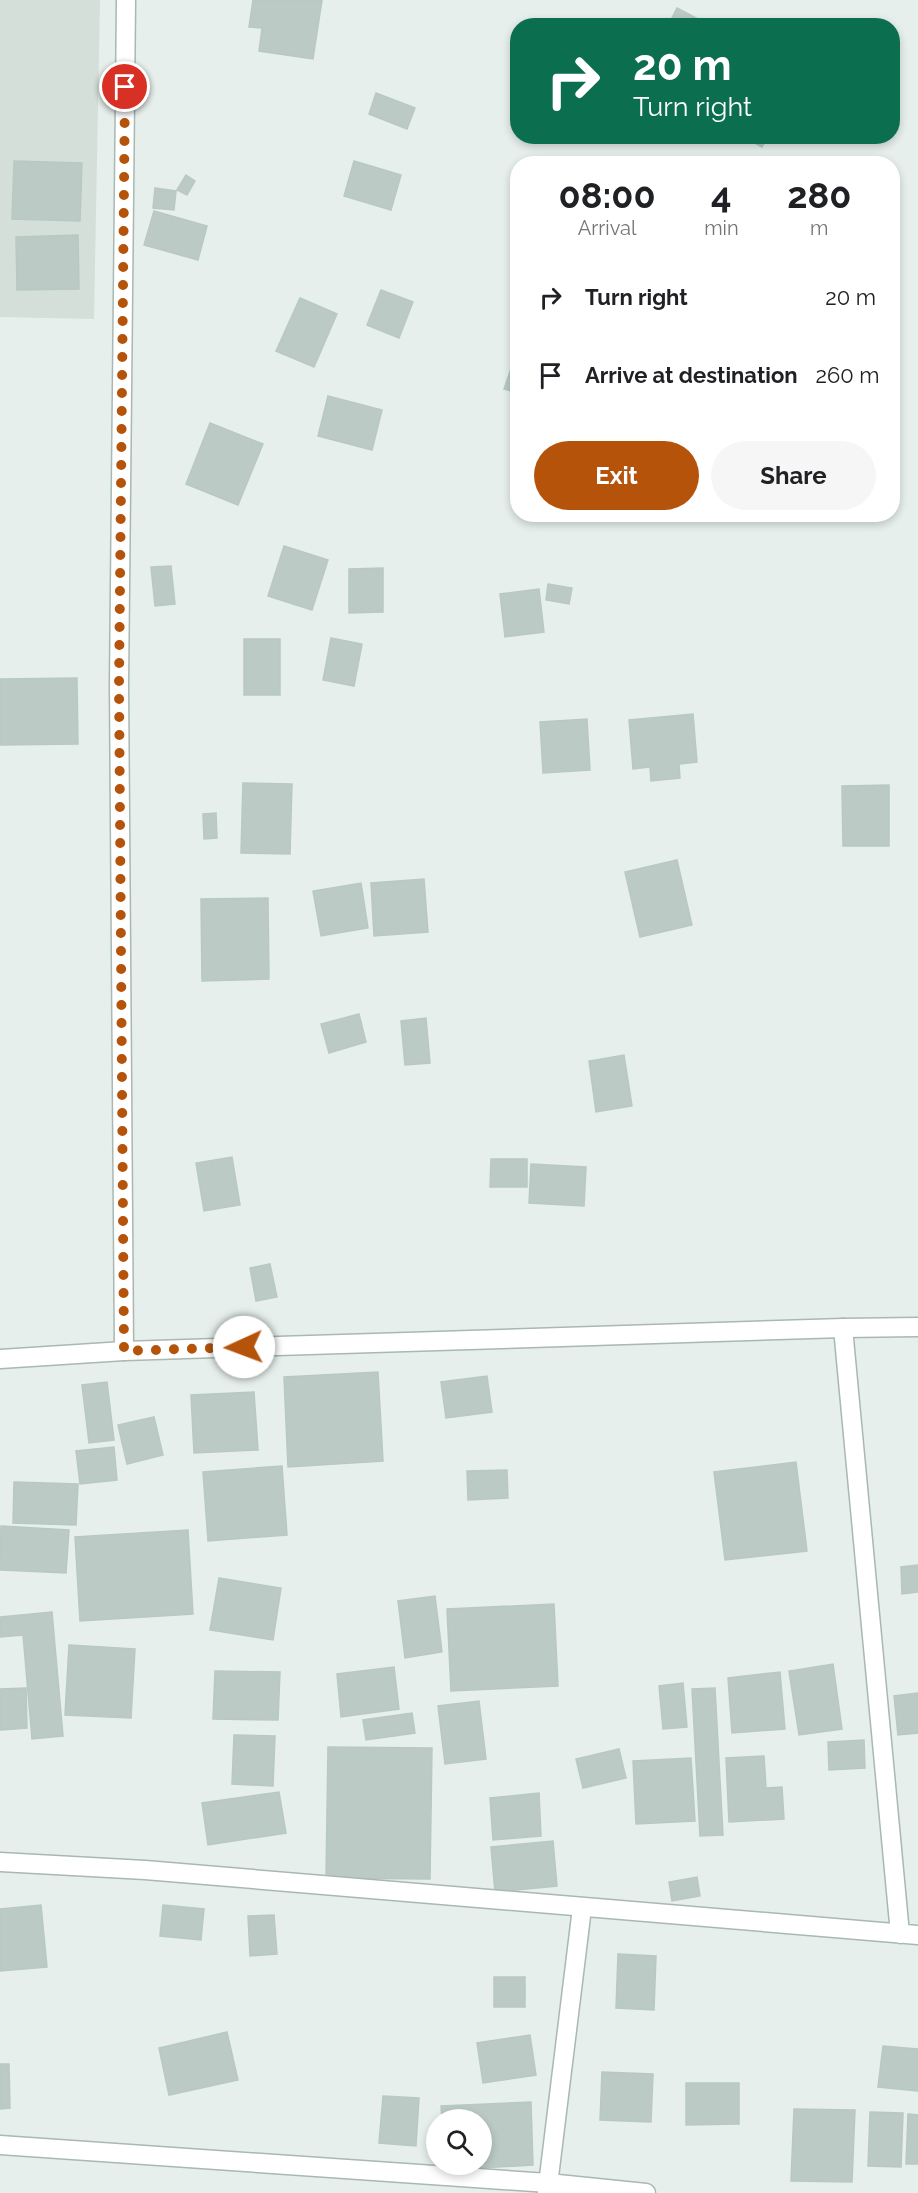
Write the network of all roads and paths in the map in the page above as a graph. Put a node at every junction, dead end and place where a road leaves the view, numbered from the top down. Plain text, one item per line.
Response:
1 (126, 0) edge
2 (918, 1327) edge
3 (843, 1328) junction
4 (124, 1351) junction
5 (0, 1359) edge
6 (0, 1862) edge
7 (582, 1908) junction
8 (909, 1935) edge
9 (0, 2145) edge
10 (548, 2188) edge
11 (646, 2193) edge

1 - 4 street
2 - 3 street
3 - 4 street
3 - 8 street
4 - 5 street
6 - 7 street
7 - 8 street
7 - 10 street
9 - 10 street
10 - 11 street

